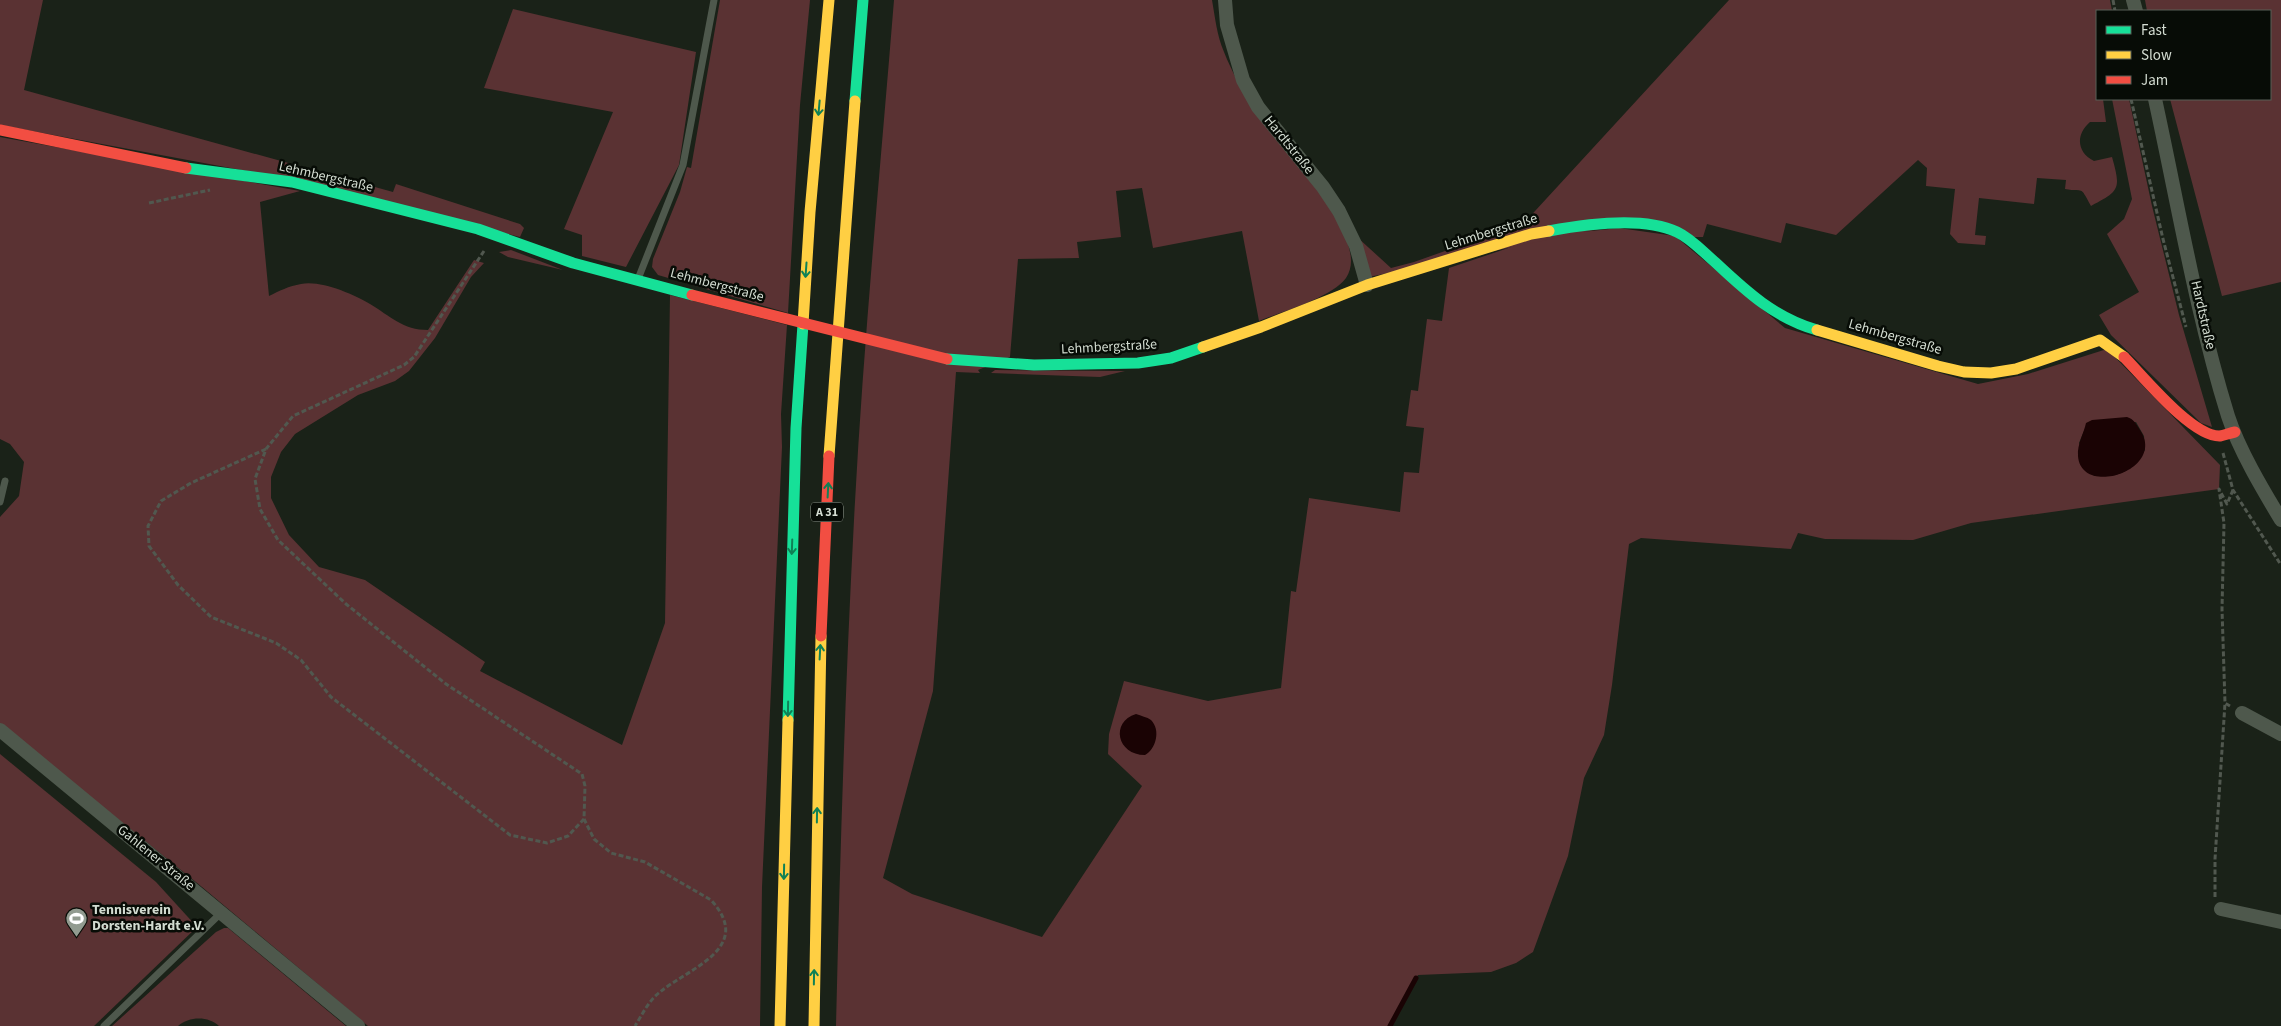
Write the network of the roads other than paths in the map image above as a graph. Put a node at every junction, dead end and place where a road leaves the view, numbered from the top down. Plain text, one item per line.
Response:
1 (714, 0) edge
2 (822, 0) edge
3 (829, 0) edge
4 (863, 0) edge
5 (1225, 0) edge
6 (823, 60) junction
7 (2155, 100) edge
8 (0, 130) edge
9 (638, 280) junction
10 (1366, 285) junction
11 (2235, 432) junction
12 (5, 481) dead end
13 (0, 502) edge
14 (2281, 520) edge
15 (2242, 713) road end
16 (0, 730) edge
17 (2281, 734) edge
18 (2221, 908) road end
19 (222, 912) junction
20 (2281, 922) edge
21 (104, 1026) edge
22 (358, 1026) edge
23 (780, 1026) edge
24 (814, 1026) edge

1 - 9 lane
2 - 6 main road
3 - 6 main road, A 31
24 -> 4 main road, A 31
5 - 10 street, Hardtstraße
6 -> 23 main road, A 31
7 - 11 street, Hardtstraße
8 - 9 main road, Lehmbergstraße
9 - 10 main road, Lehmbergstraße, bridge
10 - 11 main road, Lehmbergstraße
11 - 14 street, Hardtstraße
12 - 13 lane
15 - 17 street
16 - 19 street, Gahlener Straße
18 - 20 street
19 - 21 lane
19 - 22 street, Gahlener Straße

